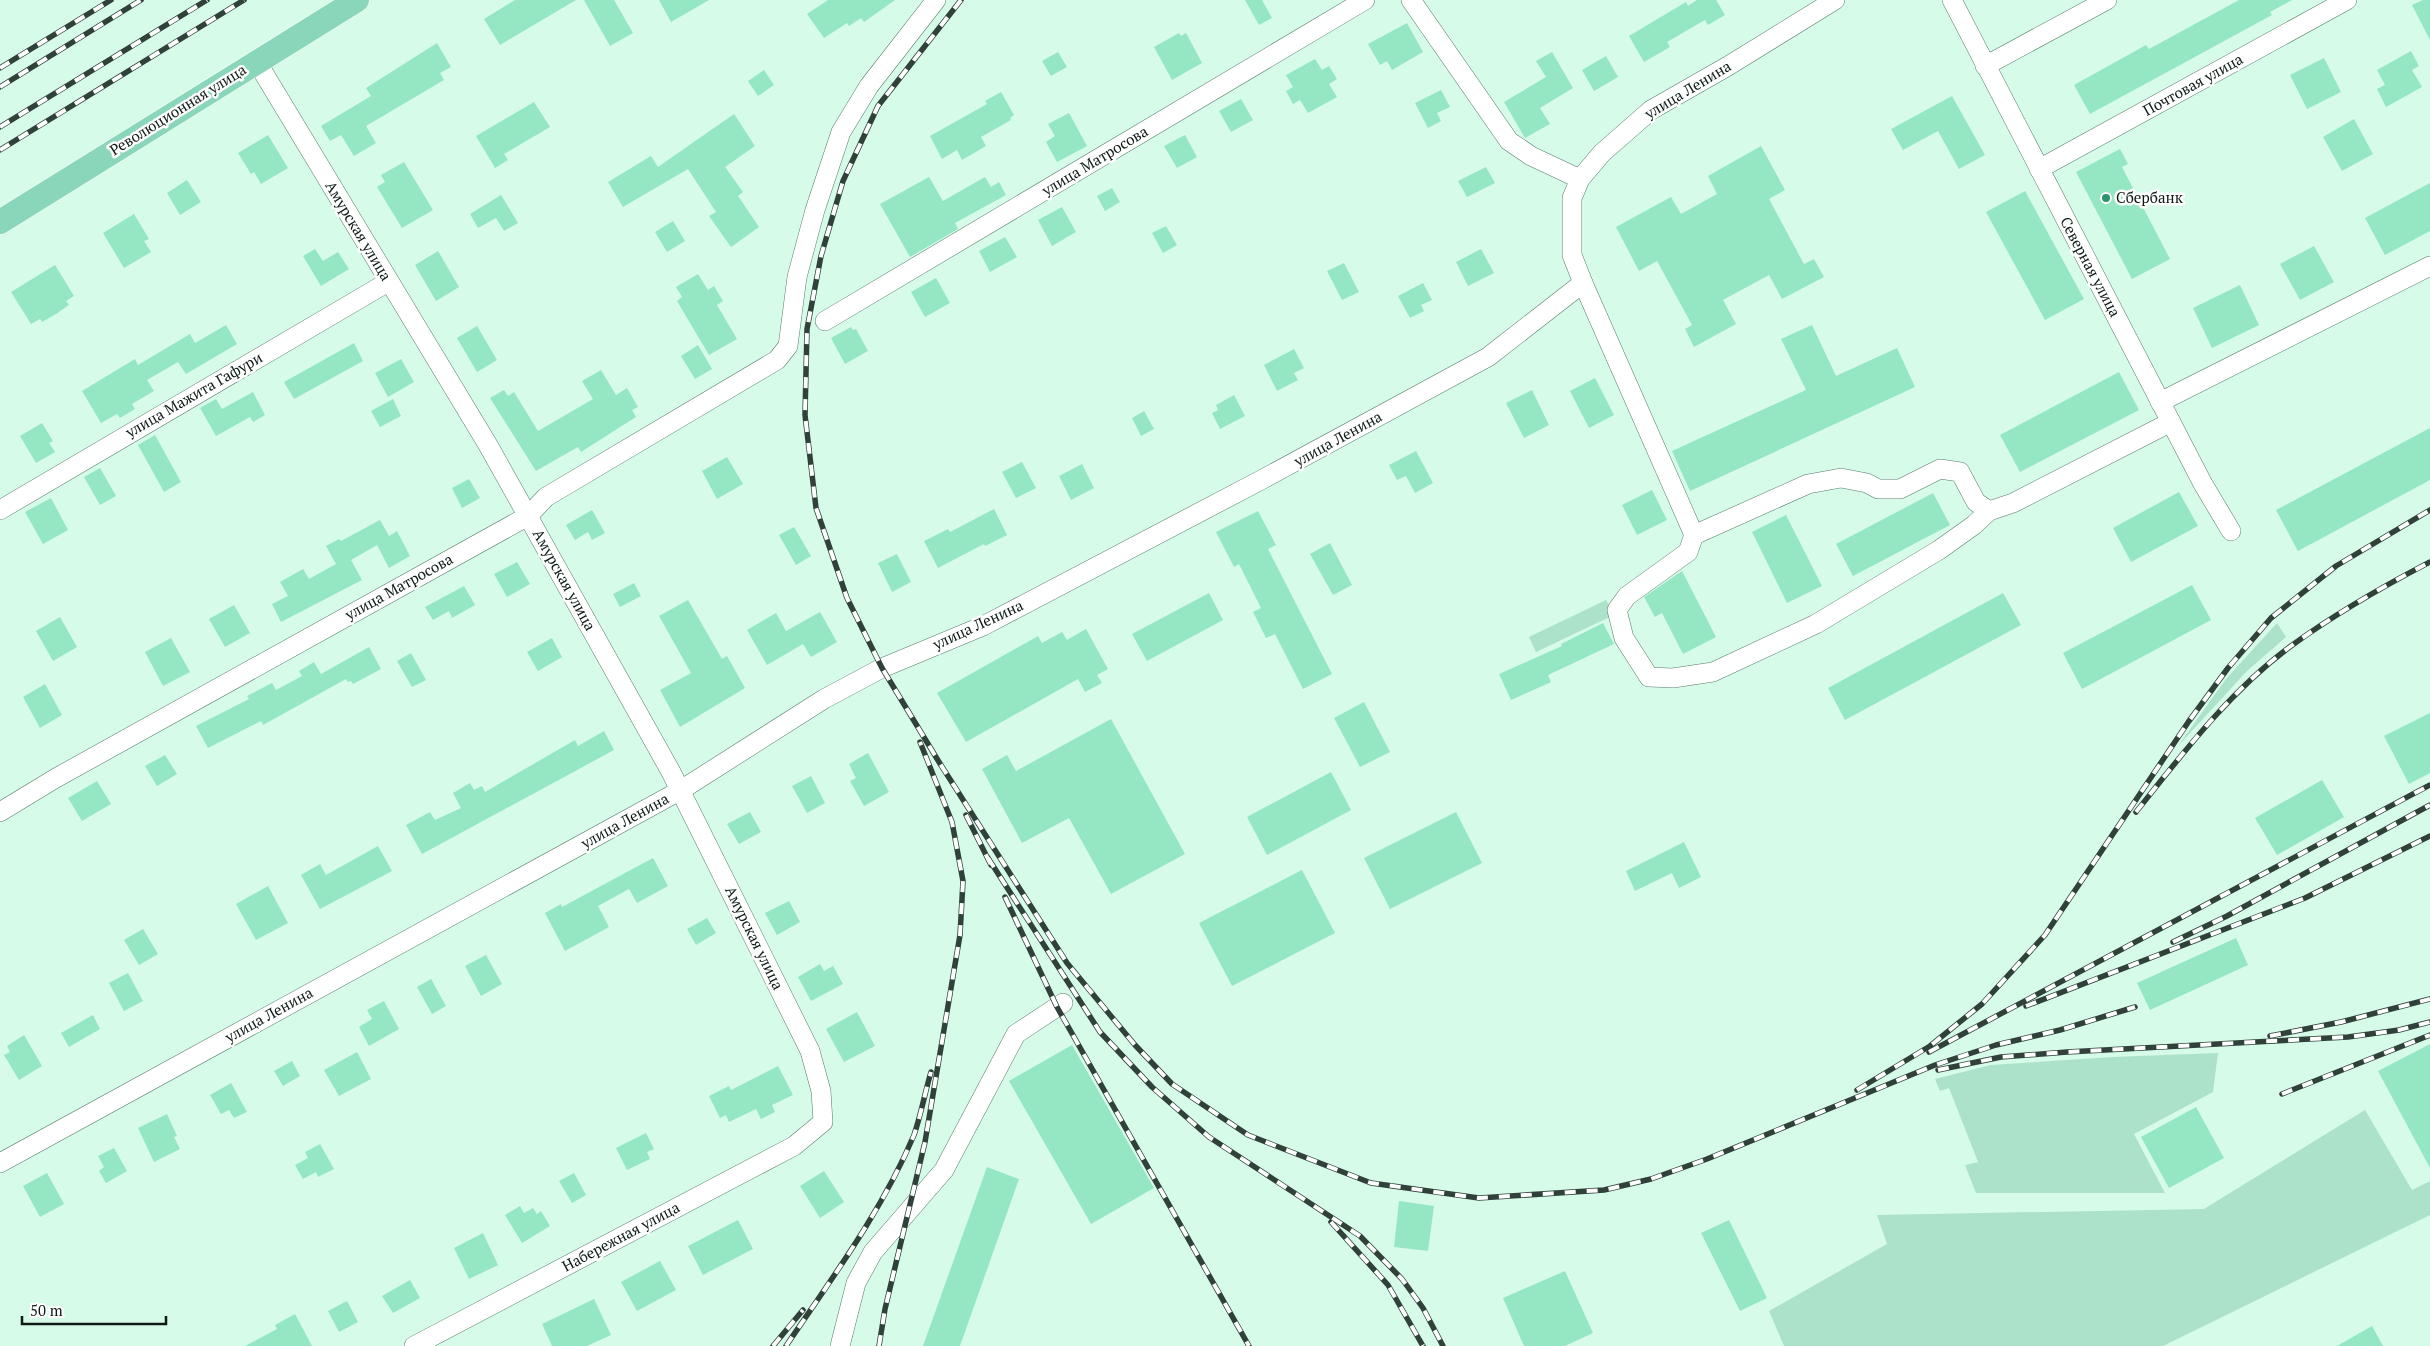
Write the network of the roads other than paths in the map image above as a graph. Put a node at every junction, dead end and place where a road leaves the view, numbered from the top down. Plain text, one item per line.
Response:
1 (357, 0) edge
2 (936, 0) edge
3 (1365, 0) edge
4 (1411, 0) edge
5 (1834, 0) edge
6 (1952, 0) edge
7 (2107, 0) edge
8 (2347, 0) edge
9 (254, 62) junction
10 (1985, 66) junction
11 (2039, 169) junction
12 (1580, 179) junction
13 (0, 222) edge
14 (2430, 266) edge
15 (388, 282) junction
16 (1583, 283) junction
17 (825, 321) dead end
18 (2160, 402) junction
19 (2171, 422) junction
20 (0, 510) edge
21 (1989, 511) junction
22 (528, 516) junction
23 (2231, 532) dead end
24 (1694, 535) junction
25 (681, 790) junction
26 (0, 812) edge
27 (1063, 1003) dead end
28 (823, 1122) joint
29 (0, 1163) edge
30 (414, 1346) edge
31 (840, 1346) edge

1 - 9 main road, Революционная улица
2 - 22 street, улица Матросова
3 - 17 street, улица Матросова
4 - 12 street
5 - 12 street, улица Ленина
6 - 10 street, Северная улица
7 - 10 street
8 - 11 street, Почтовая улица
9 - 13 main road, Революционная улица
9 - 15 street, Амурская улица
10 - 11 street, Северная улица
11 - 18 street, Северная улица
12 - 16 street, улица Ленина
14 - 18 street
15 - 20 street, улица Мажита Гафури
15 - 22 street, Амурская улица
16 - 24 street
16 - 25 street, улица Ленина
18 - 19 street, Северная улица
19 - 21 street
19 - 23 street, Северная улица
21 - 24 street
21 - 24 street
22 - 25 street, Амурская улица
22 - 26 street, улица Матросова
25 - 28 street, Амурская улица
25 - 29 street, улица Ленина
27 - 31 street
28 - 30 street, Набережная улица

